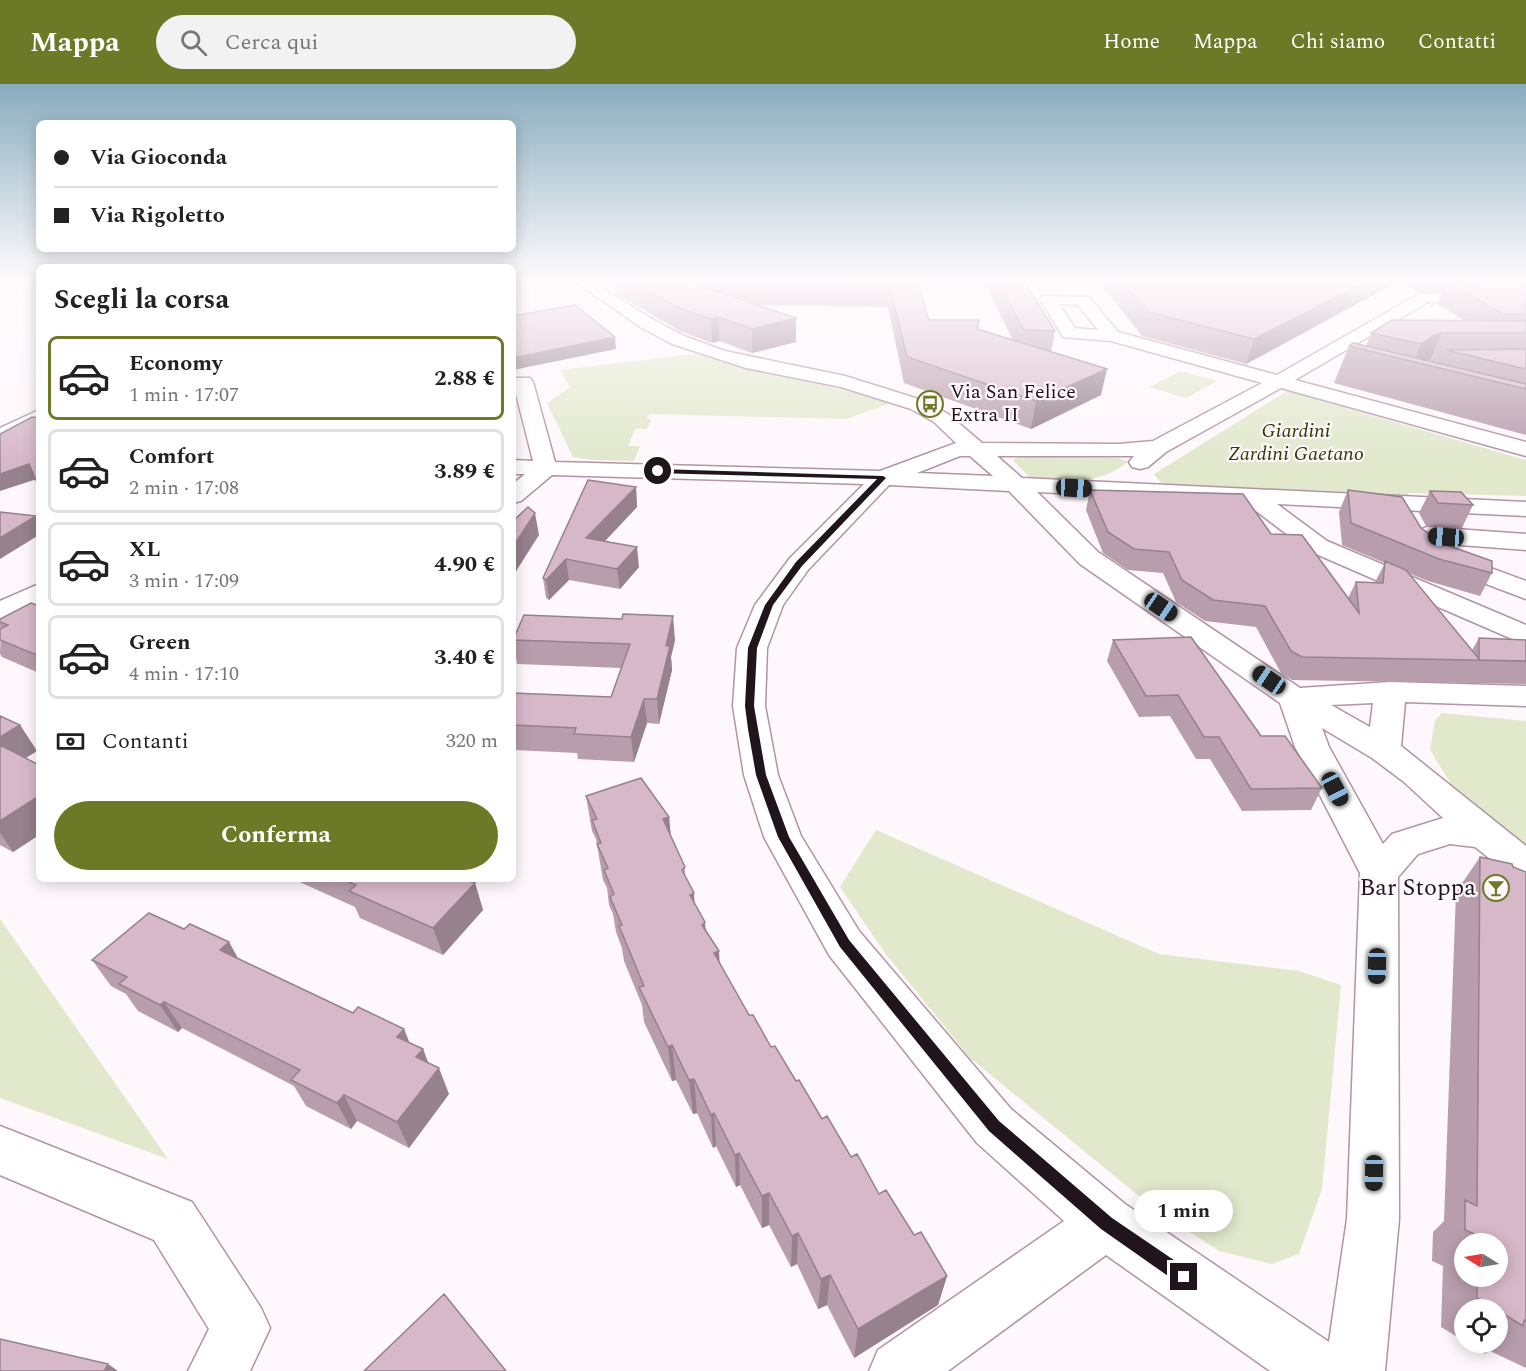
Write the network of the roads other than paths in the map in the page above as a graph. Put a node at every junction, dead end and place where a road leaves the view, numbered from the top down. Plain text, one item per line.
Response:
1 (681, 341) edge
2 (1131, 341) edge
3 (1349, 341) edge
4 (1340, 346) junction
5 (1373, 349) edge
6 (1308, 365) junction
7 (1280, 381) junction
8 (523, 382) dead end
9 (36, 418) edge
10 (0, 436) edge
11 (1526, 438) edge
12 (975, 447) junction
13 (1158, 447) junction
14 (1526, 449) edge
15 (516, 467) edge
16 (546, 468) junction
17 (883, 478) junction
18 (1016, 485) junction
19 (1092, 489) junction
20 (516, 493) edge
21 (1250, 496) junction
22 (1398, 503) junction
23 (1526, 509) edge
24 (1526, 542) edge
25 (1421, 543) junction
26 (1526, 591) edge
27 (36, 594) edge
28 (0, 612) edge
29 (1526, 636) edge
30 (1390, 692) junction
31 (1526, 696) edge
32 (1294, 698) junction
33 (1384, 750) junction
34 (1485, 835) junction
35 (1526, 866) edge
36 (1379, 873) junction
37 (0, 1150) edge
38 (1106, 1223) junction
39 (218, 1371) edge
40 (899, 1371) edge
41 (1320, 1371) edge
42 (1355, 1371) edge

1 - 12 street
2 - 7 street
3 - 4 street
4 - 5 street
4 - 6 street
6 - 7 street
6 - 11 street
7 - 13 street
7 - 14 street
8 - 16 street
9 - 10 street
12 - 13 street
12 - 17 street
12 - 18 street
13 - 19 street
15 - 16 street
16 - 17 street
16 - 20 street
17 - 18 street
17 - 38 street
18 - 19 street
18 - 32 street
19 - 21 street
21 - 22 street
21 - 29 street
22 - 23 street
22 - 25 street
24 - 25 street
25 - 26 street
27 - 28 street
30 - 31 street
30 - 32 street
30 - 33 street
32 - 33 street
32 - 36 street
33 - 34 street
34 - 35 street
34 - 36 street
36 - 42 street
37 - 39 street
38 - 40 street
38 - 41 street

